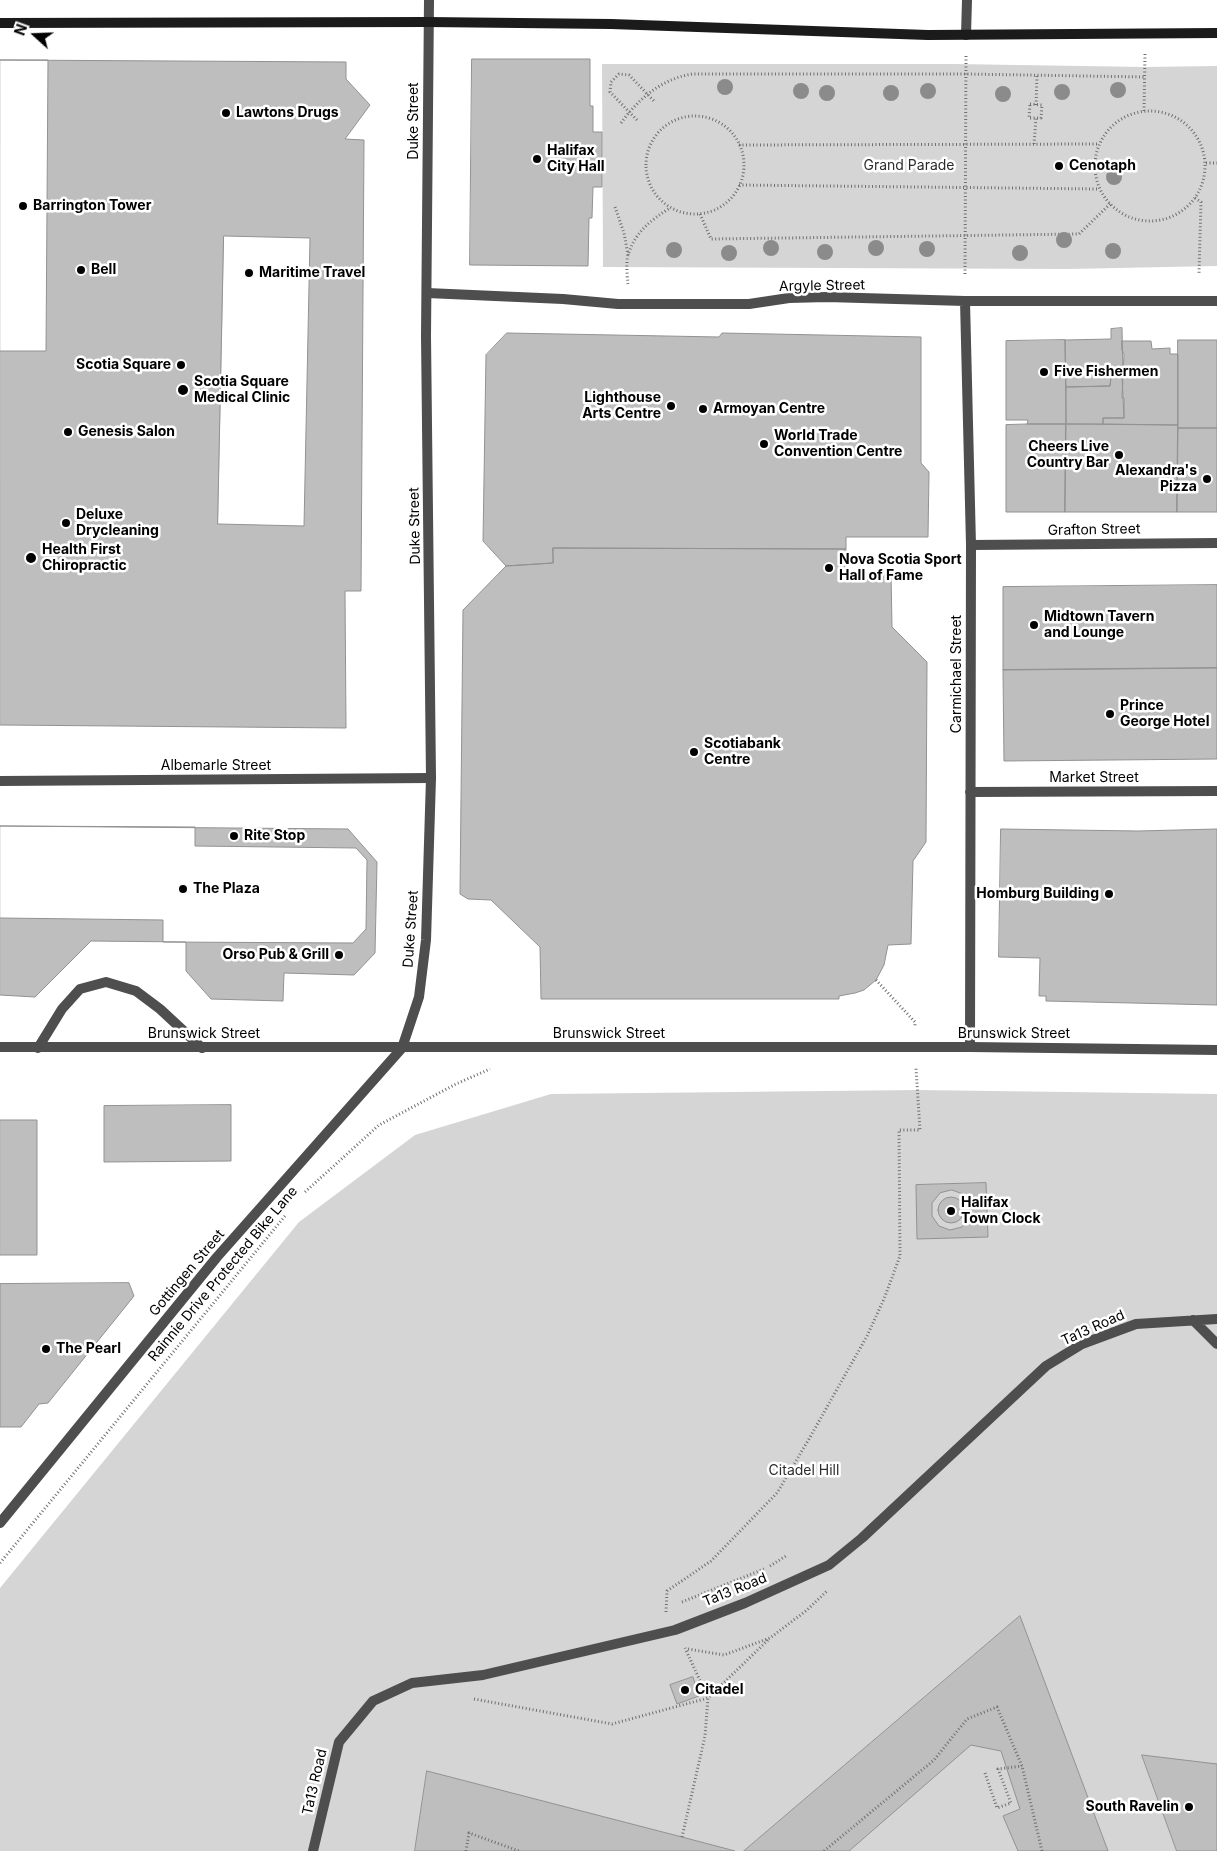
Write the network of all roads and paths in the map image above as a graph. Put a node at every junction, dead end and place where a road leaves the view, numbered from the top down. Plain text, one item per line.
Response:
1 (428, 0) edge
2 (967, 0) edge
3 (427, 22) junction
4 (0, 23) edge
5 (1146, 33) junction
6 (1217, 33) edge
7 (966, 35) junction
8 (966, 74) junction
9 (1037, 75) junction
10 (1145, 77) junction
11 (647, 94) junction
12 (655, 102) dead end
13 (1036, 105) junction
14 (1144, 111) junction
15 (629, 112) junction
16 (1036, 118) junction
17 (637, 120) dead end
18 (621, 123) dead end
19 (966, 144) junction
20 (1034, 144) junction
21 (1099, 144) junction
22 (740, 145) junction
23 (1206, 163) junction
24 (1217, 164) edge
25 (739, 185) junction
26 (966, 187) junction
27 (1099, 189) junction
28 (1196, 198) junction
29 (1110, 204) junction
30 (615, 207) dead end
31 (670, 208) junction
32 (700, 214) junction
33 (966, 235) junction
34 (628, 256) junction
35 (1199, 273) dead end
36 (965, 274) dead end
37 (428, 293) junction
38 (965, 301) junction
39 (1217, 301) edge
40 (628, 304) junction
41 (1217, 543) edge
42 (971, 545) junction
43 (431, 778) junction
44 (0, 781) edge
45 (1217, 791) edge
46 (970, 792) junction
47 (876, 980) dead end
48 (970, 1047) junction
49 (0, 1048) edge
50 (38, 1048) junction
51 (202, 1048) junction
52 (402, 1048) junction
53 (916, 1048) junction
54 (1217, 1050) edge
55 (497, 1066) dead end
56 (301, 1196) dead end
57 (288, 1211) dead end
58 (1193, 1320) junction
59 (1217, 1320) edge
60 (1217, 1344) edge
61 (0, 1523) edge
62 (786, 1556) dead end
63 (0, 1563) edge
64 (667, 1591) dead end
65 (665, 1609) dead end
66 (770, 1638) dead end
67 (470, 1698) dead end
68 (708, 1698) junction
69 (1022, 1766) junction
70 (985, 1773) dead end
71 (682, 1837) dead end
72 (313, 1851) edge
73 (466, 1851) edge
74 (519, 1851) edge
75 (824, 1851) edge
76 (1042, 1851) edge

1 - 3 street, Duke Street
2 - 7 street
3 - 4 main road
3 - 7 main road
3 - 37 street, Duke Street
5 - 6 main road
5 - 7 main road
5 - 10 path
7 - 8 path
8 - 9 path
8 - 11 path
8 - 19 path
9 - 10 path
9 - 13 path
10 - 14 path
11 - 12 path
11 - 15 path
11 - 15 path
13 - 16 path
13 - 16 path
14 - 21 path
14 - 23 path
15 - 17 path
15 - 18 path
16 - 20 path
19 - 20 path
19 - 22 path
19 - 26 path
20 - 21 path
21 - 27 path
22 - 25 path
22 - 31 path
23 - 24 path
23 - 28 path
25 - 26 path
25 - 32 path
26 - 27 path
26 - 33 path
27 - 29 path
28 - 29 path
28 - 35 path
29 - 33 path
30 - 34 path
31 - 32 path
31 - 34 path
32 - 33 path
33 - 36 path
34 - 40 path
37 - 40 street, Argyle Street
37 - 43 street, Duke Street
38 - 39 street, Argyle Street
38 - 40 street, Argyle Street
38 - 42 street, Carmichael Street
41 - 42 street, Grafton Street
42 - 46 street, Carmichael Street
43 - 44 street, Albemarle Street
43 - 52 street, Duke Street
45 - 46 street, Market Street
46 - 48 street, Carmichael Street
47 - 53 path
48 - 53 street, Brunswick Street
48 - 54 street, Brunswick Street
49 - 50 street, Brunswick Street
50 - 51 street, Brunswick Street
50 - 51 street
51 - 52 street, Brunswick Street
52 - 53 street, Brunswick Street
52 - 61 street, Gottingen Street
53 - 64 path
55 - 56 path, Rainnie Drive Protected Bike Lane
57 - 63 path, Rainnie Drive Protected Bike Lane
58 - 59 street, Ta13 Road
58 - 60 street
58 - 72 street, Ta13 Road
62 - 65 path
66 - 68 path
67 - 68 path
68 - 71 path
69 - 70 path
69 - 75 path
69 - 76 path
73 - 74 path

